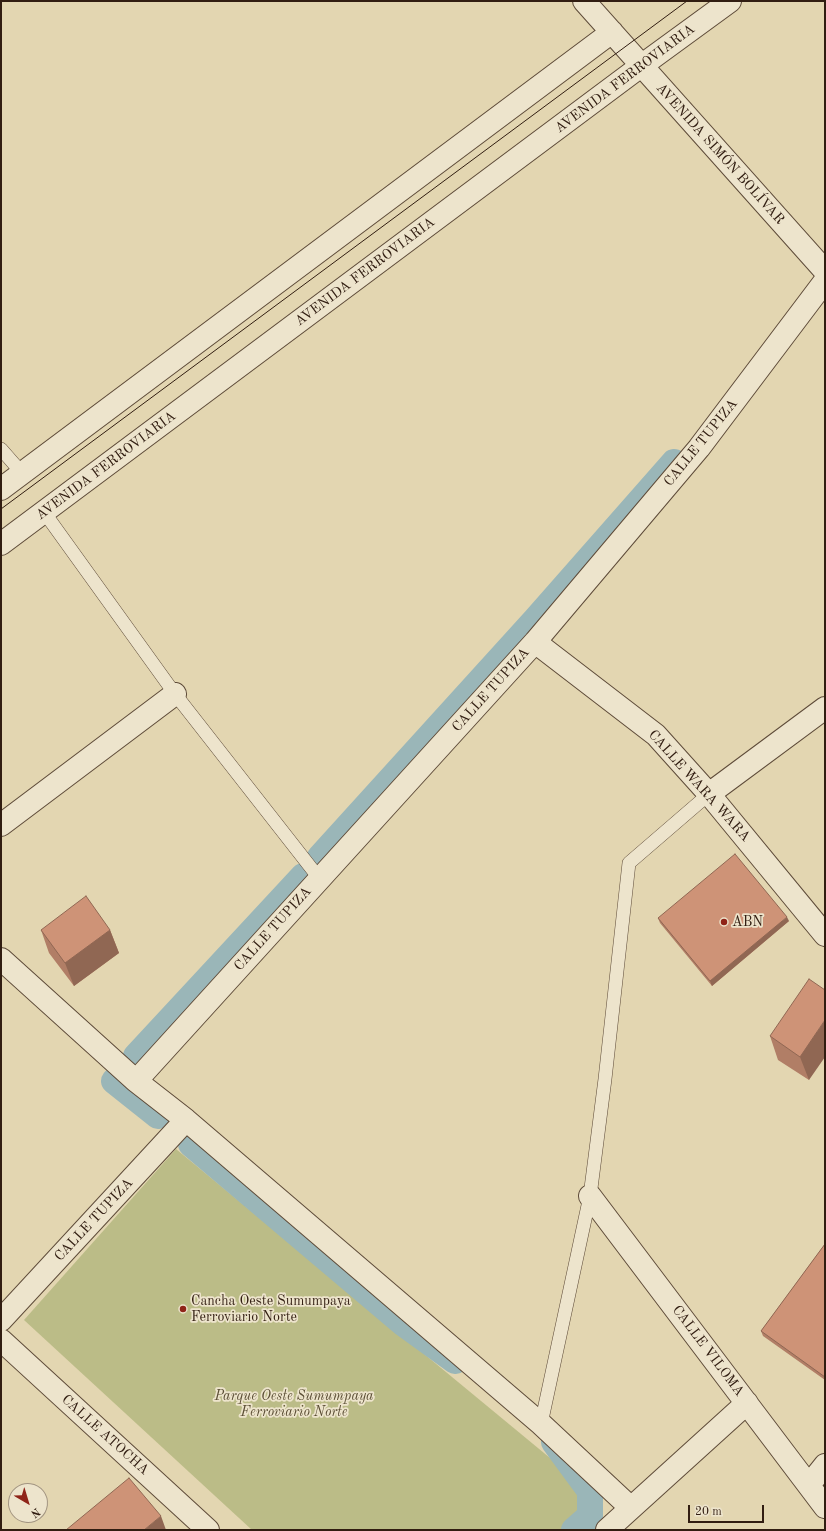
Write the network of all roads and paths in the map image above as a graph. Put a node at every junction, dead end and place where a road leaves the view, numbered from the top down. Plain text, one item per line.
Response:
1 (584, 1) edge
2 (730, 1) edge
3 (612, 32) junction
4 (642, 66) junction
5 (825, 271) edge
6 (825, 281) edge
7 (1, 449) edge
8 (22, 473) junction
9 (1, 489) edge
10 (44, 512) junction
11 (1, 544) edge
12 (535, 642) junction
13 (176, 694) junction
14 (825, 708) edge
15 (709, 794) junction
16 (1, 825) edge
17 (319, 878) junction
18 (825, 935) edge
19 (1, 959) edge
20 (136, 1081) junction
21 (186, 1120) junction
22 (590, 1196) junction
23 (1, 1320) edge
24 (1, 1340) edge
25 (747, 1403) junction
26 (542, 1424) junction
27 (825, 1465) edge
28 (809, 1485) junction
29 (825, 1507) edge
30 (631, 1508) junction
31 (208, 1530) edge
32 (607, 1530) edge

1 - 3 street, AVENIDA SIMÓN BOLÍVAR
2 - 4 street, AVENIDA FERROVIARIA
3 - 4 street, AVENIDA SIMÓN BOLÍVAR
3 - 8 street
4 - 5 street, AVENIDA SIMÓN BOLÍVAR
4 - 10 street, AVENIDA FERROVIARIA
6 - 12 street, CALLE TUPIZA
7 - 8 lane
8 - 9 street
10 - 11 street, AVENIDA FERROVIARIA
10 - 13 lane
12 - 15 street, CALLE WARA WARA
12 - 17 street, CALLE TUPIZA
13 - 16 street
13 - 17 lane
14 - 15 street
15 - 18 street, CALLE WARA WARA
15 - 22 lane
17 - 20 street, CALLE TUPIZA
19 - 20 street
20 - 21 street
21 - 23 street, CALLE TUPIZA
21 - 26 street
22 - 25 street, CALLE VILOMA
22 - 26 lane
24 - 31 street, CALLE ATOCHA
25 - 28 street, CALLE VILOMA
25 - 30 street
26 - 30 street
27 - 28 street
28 - 29 street, CALLE VILOMA
30 - 32 street

